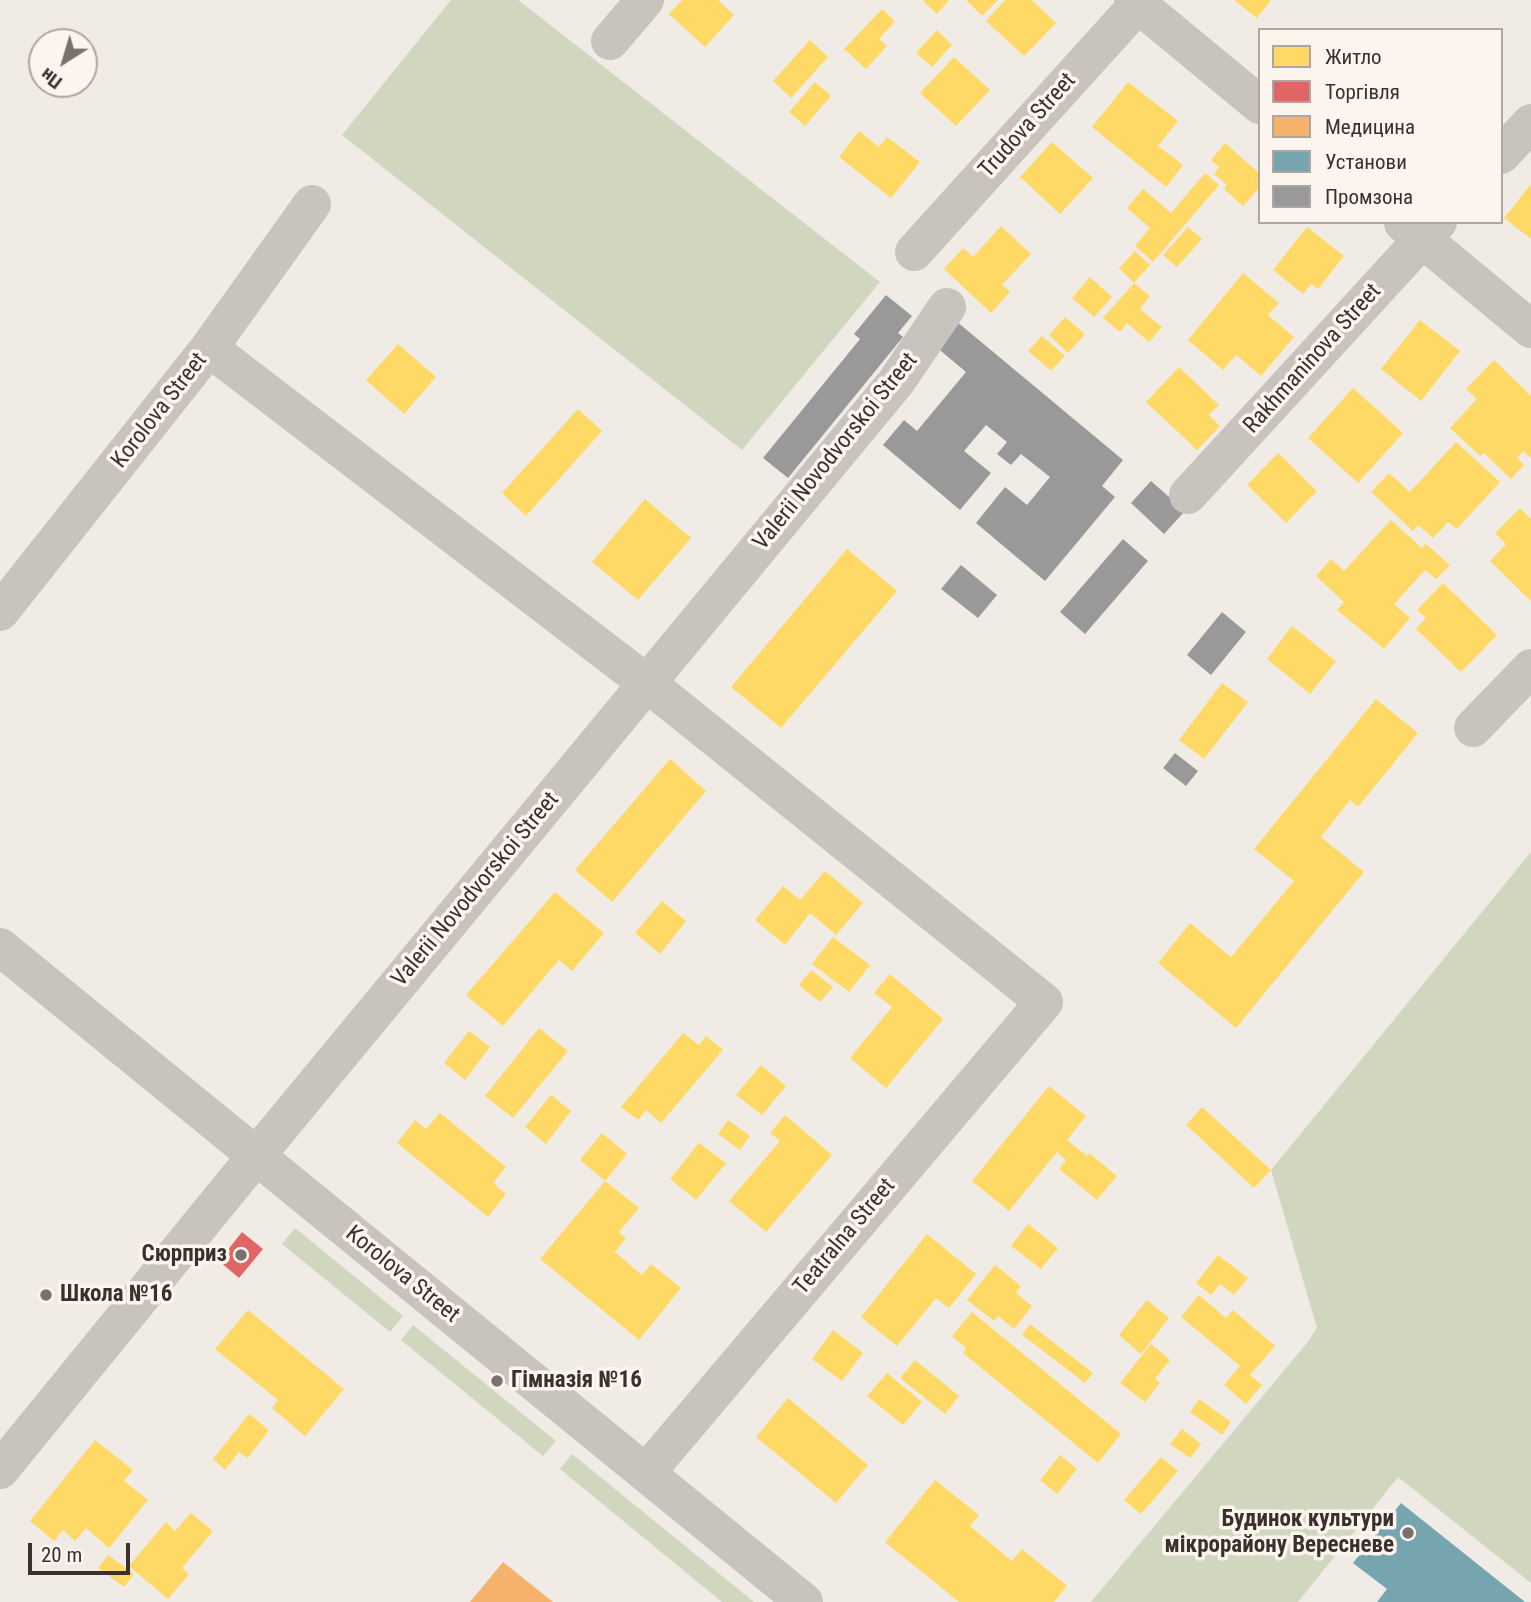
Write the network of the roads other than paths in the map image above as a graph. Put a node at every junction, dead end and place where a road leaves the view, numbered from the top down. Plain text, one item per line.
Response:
1 (645, 0) edge
2 (1137, 1) edge
3 (610, 41) dead end
4 (1258, 103) edge
5 (1531, 123) edge
6 (1503, 153) edge
7 (312, 204) dead end
8 (1421, 228) edge
9 (914, 252) dead end
10 (947, 307) dead end
11 (1531, 329) edge
12 (209, 348) junction
13 (1188, 495) dead end
14 (0, 612) edge
15 (1531, 668) edge
16 (648, 684) junction
17 (1473, 728) dead end
18 (0, 947) edge
19 (256, 1156) junction
20 (0, 1470) edge
21 (646, 1473) junction
22 (804, 1602) edge

1 - 3 street
2 - 4 street
2 - 9 street, Trudova Street
5 - 6 street
7 - 12 street, Korolova Street
8 - 11 street
8 - 13 street, Rakhmaninova Street
10 - 16 street, Valerii Novodvorskoi Street
12 - 14 street, Korolova Street
12 - 16 street
15 - 17 street
16 - 19 street, Valerii Novodvorskoi Street
16 - 21 street, Teatralna Street
18 - 19 street, Korolova Street
19 - 20 street, Valerii Novodvorskoi Street
19 - 21 street, Korolova Street
21 - 22 street, Korolova Street

